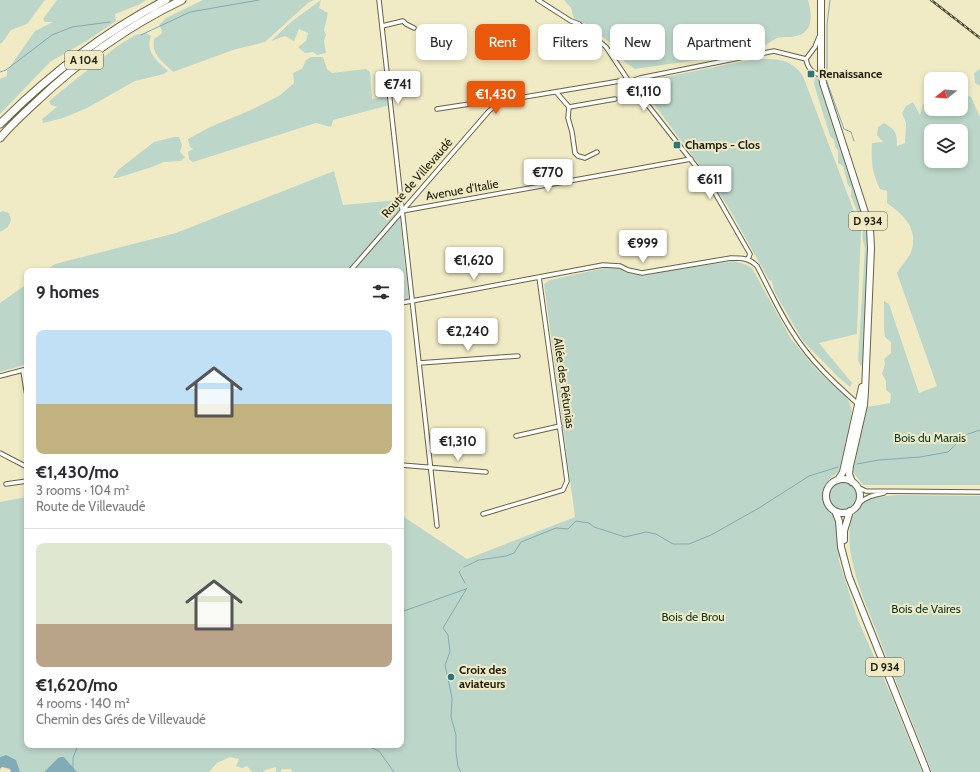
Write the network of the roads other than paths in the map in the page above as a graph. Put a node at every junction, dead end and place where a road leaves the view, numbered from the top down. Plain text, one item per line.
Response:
1 (166, 0) edge
2 (182, 0) edge
3 (379, 0) edge
4 (538, 0) edge
5 (823, 0) edge
6 (821, 12) junction
7 (382, 26) junction
8 (414, 28) dead end
9 (806, 59) junction
10 (823, 76) junction
11 (628, 80) junction
12 (556, 92) junction
13 (615, 99) dead end
14 (501, 101) junction
15 (569, 107) junction
16 (437, 109) dead end
17 (0, 124) edge
18 (0, 138) edge
19 (596, 152) dead end
20 (690, 159) junction
21 (402, 211) junction
22 (748, 260) junction
23 (353, 268) edge
24 (539, 277) junction
25 (412, 301) junction
26 (404, 302) edge
27 (518, 356) dead end
28 (418, 363) junction
29 (24, 370) edge
30 (866, 372) junction
31 (0, 376) edge
32 (858, 405) junction
33 (560, 426) junction
34 (857, 435) junction
35 (516, 436) dead end
36 (0, 453) edge
37 (24, 465) edge
38 (404, 465) edge
39 (430, 468) junction
40 (486, 472) dead end
41 (838, 480) junction
42 (24, 482) edge
43 (852, 482) junction
44 (6, 484) dead end
45 (857, 487) junction
46 (891, 491) junction
47 (980, 492) edge
48 (858, 504) junction
49 (835, 511) junction
50 (850, 511) junction
51 (483, 514) dead end
52 (436, 526) dead end
53 (845, 562) junction
54 (927, 772) edge

1 - 17 highway, A 104
2 - 18 highway, A 104
3 - 7 street
4 - 11 street
5 - 6 main road, D 934
5 - 10 main road, D 934
6 - 9 street
6 - 10 main road, D 934
7 - 8 street
7 - 21 street
9 - 10 street
9 - 11 street
10 - 30 main road, D 934
11 - 12 street
11 - 20 street
12 - 14 street
12 - 15 street
13 - 15 street
14 - 16 street
14 - 21 street, Route de Villevaudé
15 - 19 street
20 - 21 street, Avenue d'Italie
20 - 22 street
21 - 23 street, Route de Villevaudé
21 - 25 street
22 - 24 street
22 - 32 street
24 - 25 street
24 - 33 street, Allée des Pétunias
25 - 26 street
25 - 28 street
27 - 28 street
28 - 39 street
29 - 31 street
30 - 32 main road, D 934
30 - 34 main road, D 934
32 - 34 street
32 - 41 main road, D 934
33 - 35 street
33 - 51 street, Allée des Pétunias
34 - 43 main road, D 934
36 - 37 street
38 - 39 street
39 - 40 street
39 - 52 street
41 - 43 main road
41 - 49 main road
42 - 44 street
43 - 45 main road
45 - 46 street
45 - 48 main road
46 - 47 street
46 - 48 street
48 - 50 main road
49 - 50 main road
49 - 53 main road, D 934
50 - 53 main road, D 934
53 - 54 main road, D 934

